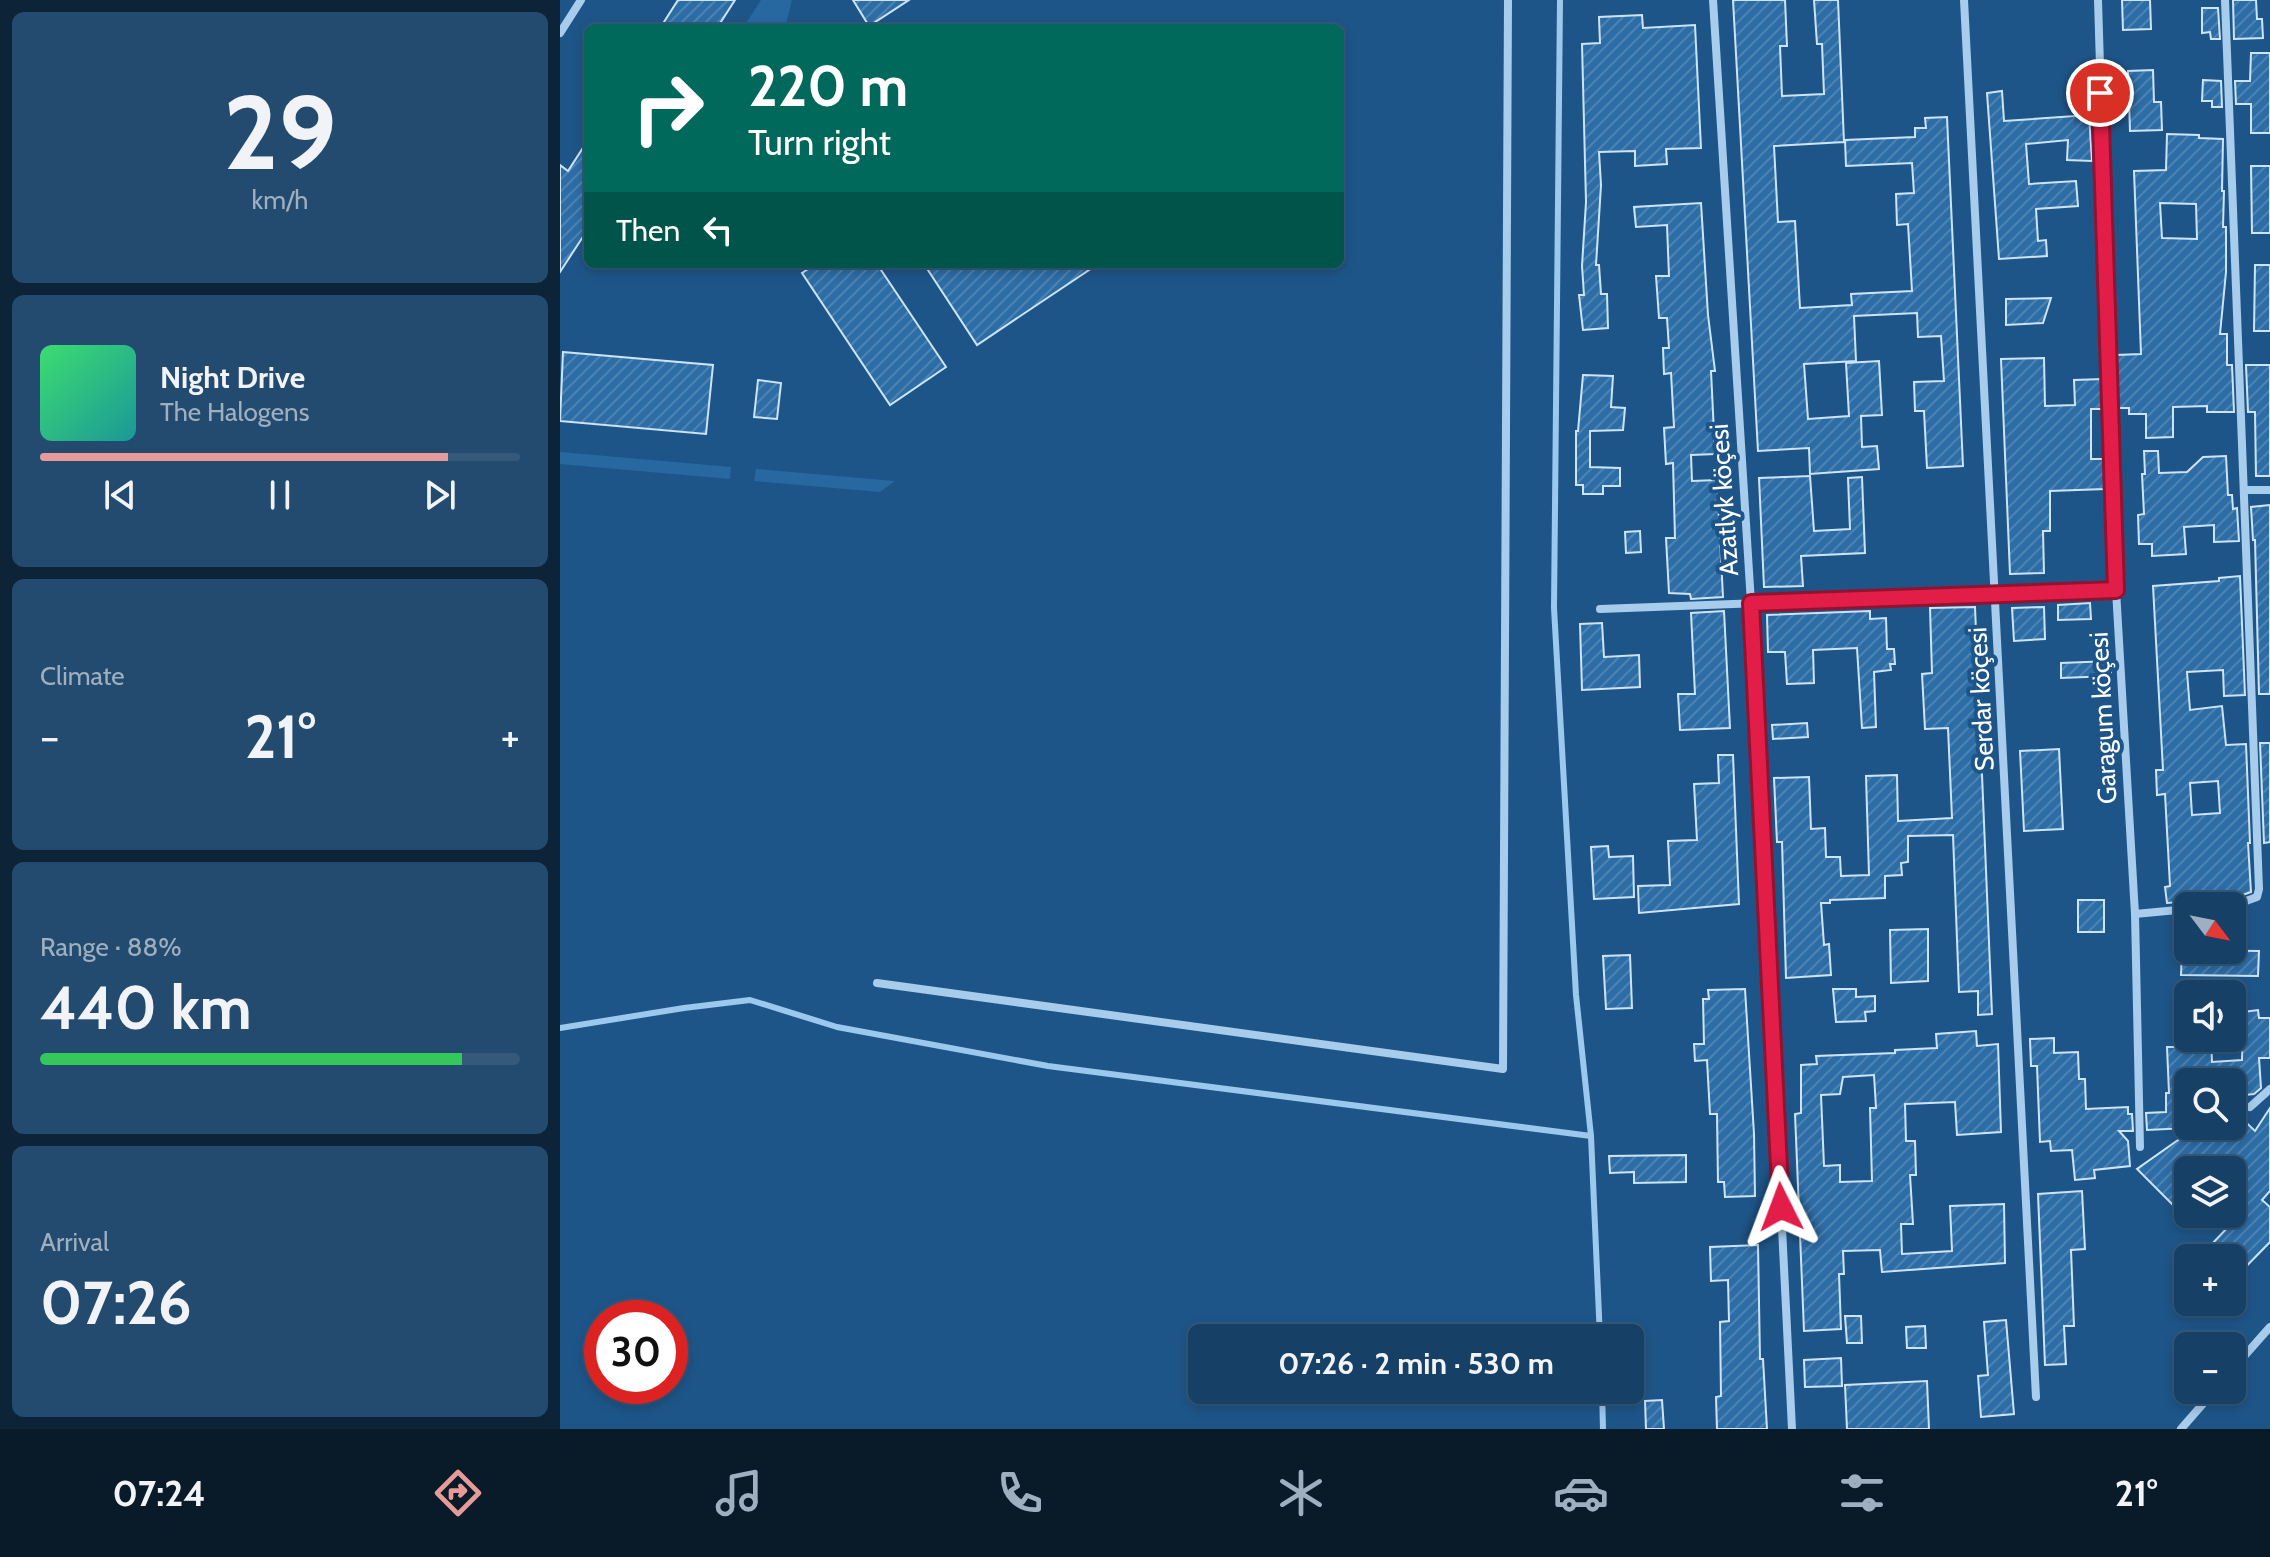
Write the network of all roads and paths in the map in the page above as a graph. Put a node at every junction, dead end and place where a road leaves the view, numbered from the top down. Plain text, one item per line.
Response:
1 (581, 0) edge
2 (1508, 0) edge
3 (1713, 0) edge
4 (1964, 0) edge
5 (2098, 0) edge
6 (2225, 0) edge
7 (560, 33) edge
8 (2244, 490) junction
9 (2270, 490) edge
10 (2116, 590) junction
11 (1996, 594) junction
12 (1751, 603) junction
13 (1600, 609) dead end
14 (2246, 901) edge
15 (2174, 910) edge
16 (2135, 914) junction
17 (877, 983) dead end
18 (2270, 1089) edge
19 (2250, 1107) dead end
20 (2140, 1147) dead end
21 (2270, 1327) edge
22 (2246, 1354) edge
23 (2036, 1397) dead end
24 (2203, 1404) edge
25 (1792, 1429) edge
26 (2181, 1429) edge

1 - 7 street
2 - 17 street
3 - 12 street, Azatlyk köçesi
4 - 11 street, Serdar köçesi
5 - 10 street, Garagum köçesi
6 - 8 street
8 - 9 street
8 - 14 street
10 - 11 street
10 - 16 street, Garagum köçesi
11 - 12 street
11 - 23 street, Serdar köçesi
12 - 13 street
12 - 25 street, Azatlyk köçesi
15 - 16 street
16 - 20 street, Garagum köçesi
18 - 19 street
21 - 22 street
24 - 26 street

